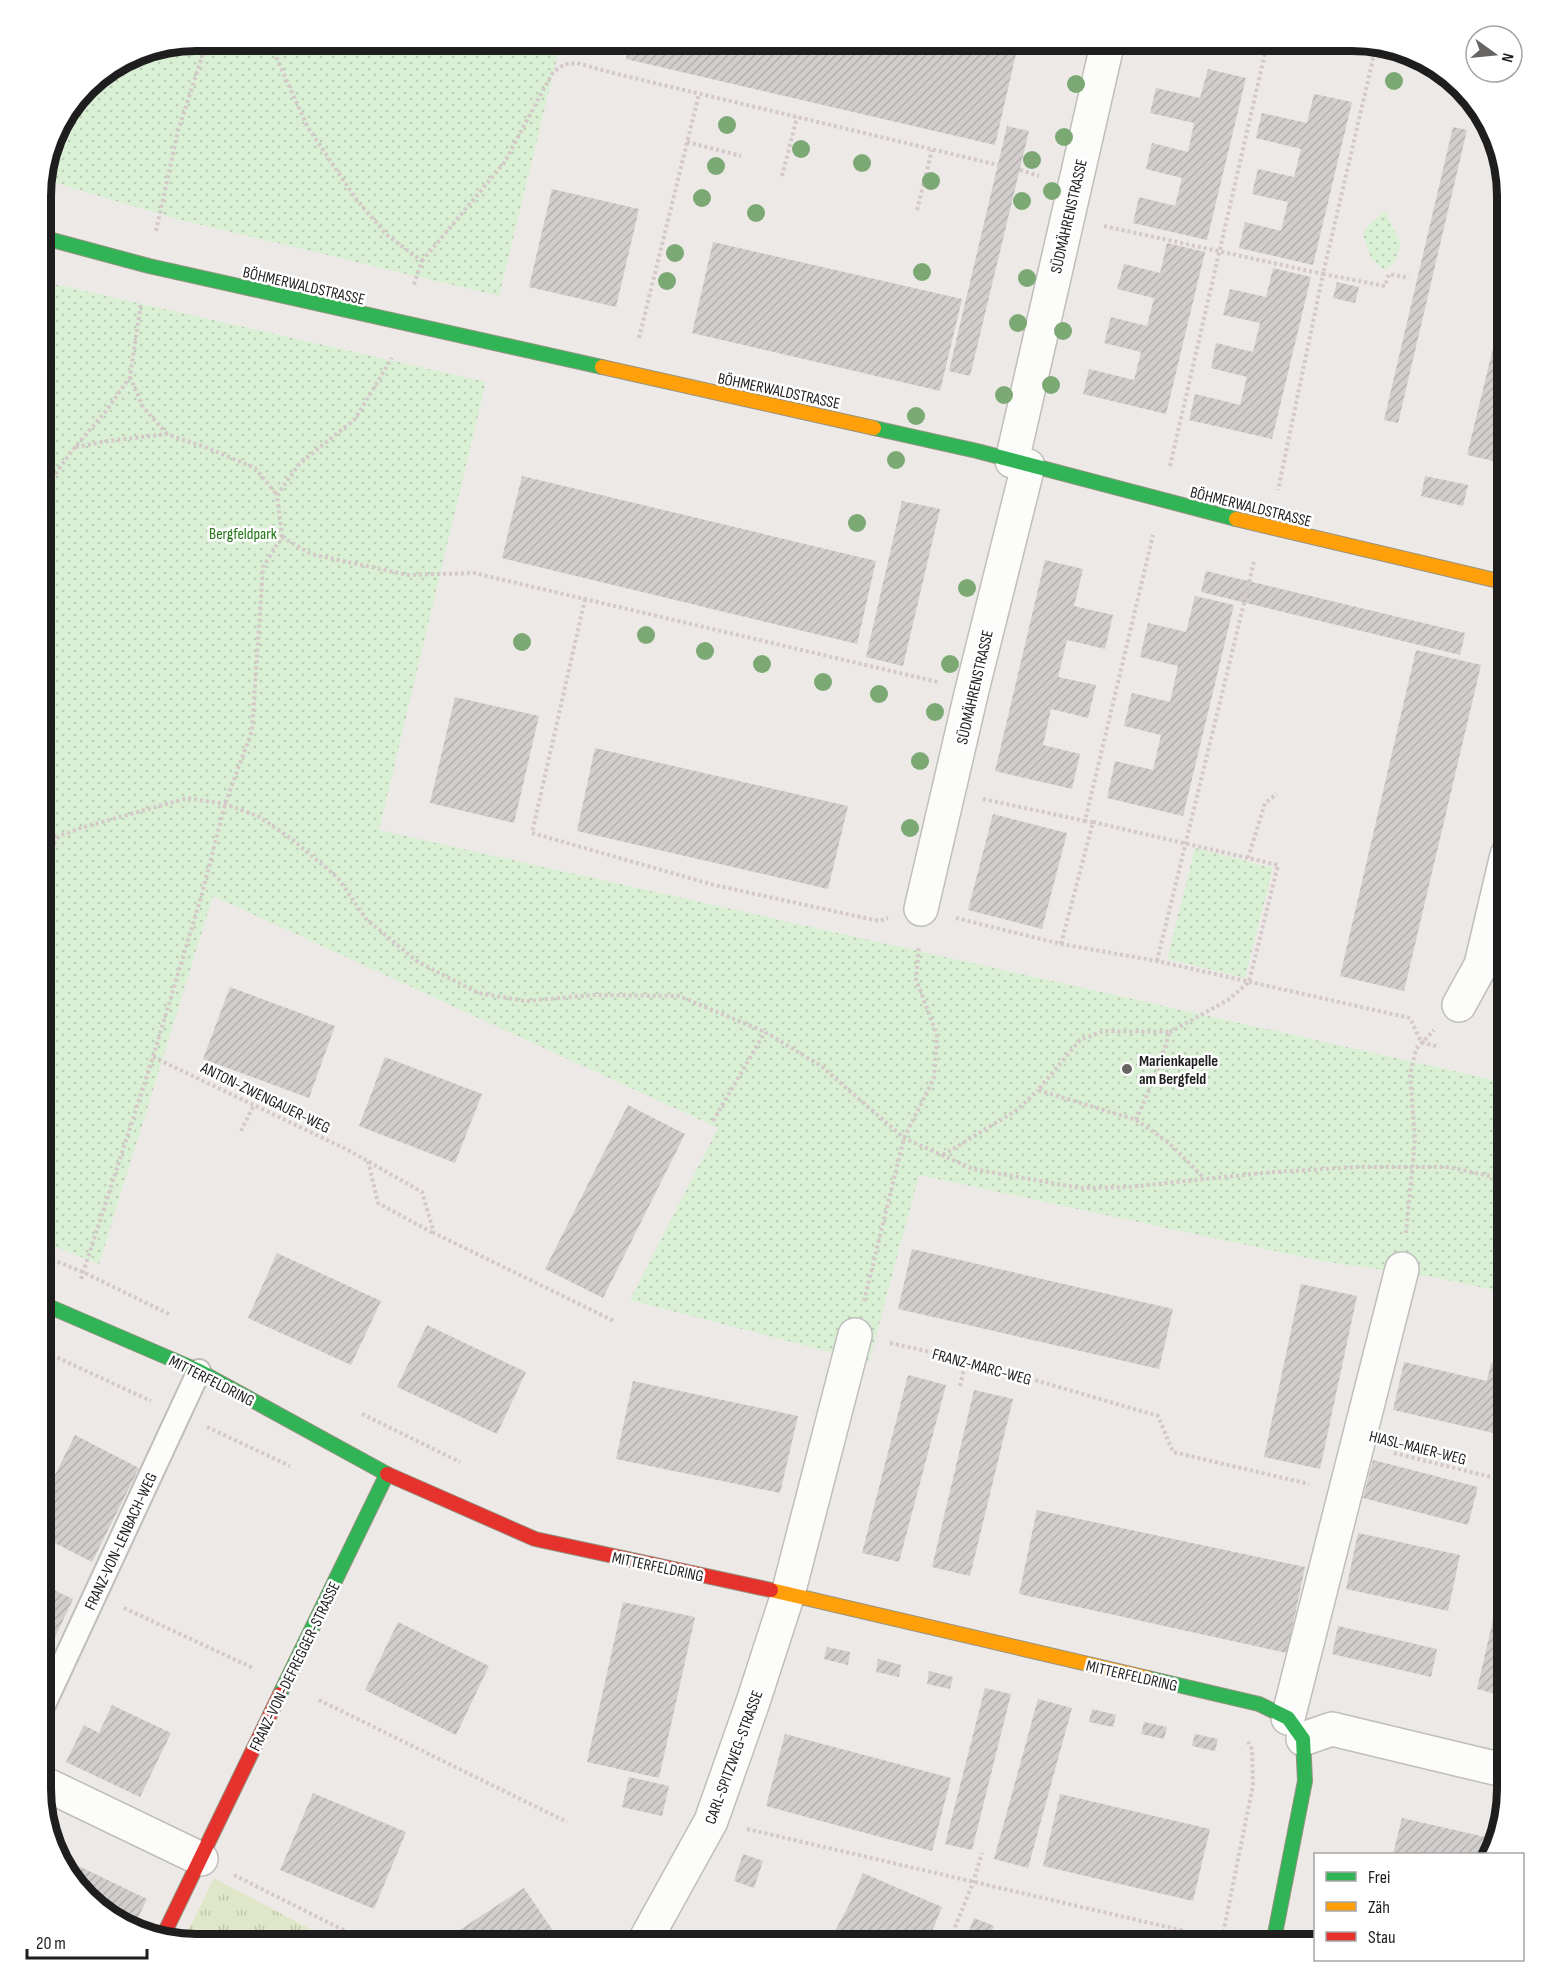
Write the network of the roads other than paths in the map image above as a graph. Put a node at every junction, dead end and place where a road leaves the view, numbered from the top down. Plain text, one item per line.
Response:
1 (1106, 51) edge
2 (51, 240) edge
3 (1020, 463) junction
4 (1497, 581) edge
5 (1497, 900) edge
6 (921, 909) road end
7 (1459, 1005) road end
8 (1402, 1269) road end
9 (51, 1307) edge
10 (855, 1335) road end
11 (199, 1371) junction
12 (387, 1474) junction
13 (788, 1594) junction
14 (51, 1688) edge
15 (1296, 1729) junction
16 (1497, 1768) edge
17 (51, 1787) edge
18 (201, 1859) junction
19 (166, 1931) edge
20 (649, 1934) edge
21 (1275, 1934) edge

1 - 3 street, SÜDMÄHRENSTRASSE
2 - 3 street, BÖHMERWALDSTRASSE
3 - 4 street, BÖHMERWALDSTRASSE
3 - 6 street, SÜDMÄHRENSTRASSE
5 - 7 street
8 - 15 street
9 - 11 street, MITTERFELDRING
10 - 13 street
11 - 12 street, MITTERFELDRING
11 - 14 lane, FRANZ-VON-LENBACH-WEG
12 - 13 street, MITTERFELDRING
12 - 18 street, FRANZ-VON-DEFREGGER-STRASSE
13 - 15 street, MITTERFELDRING
13 - 20 street, CARL-SPITZWEG-STRASSE
15 - 16 street
15 - 21 street
17 - 18 street
18 - 19 street, FRANZ-VON-DEFREGGER-STRASSE

